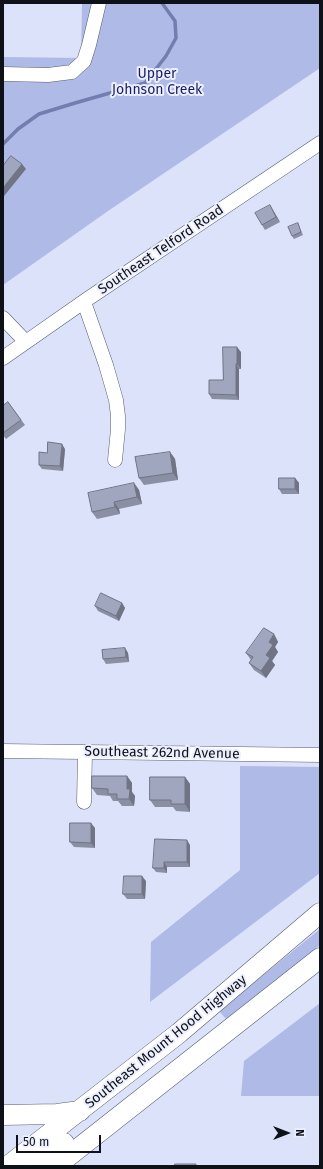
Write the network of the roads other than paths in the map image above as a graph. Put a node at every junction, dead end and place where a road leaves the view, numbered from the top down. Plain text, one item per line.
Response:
1 (99, 3) edge
2 (3, 74) edge
3 (320, 143) edge
4 (84, 302) junction
5 (3, 318) edge
6 (26, 342) junction
7 (3, 358) edge
8 (115, 460) dead end
9 (3, 751) edge
10 (85, 752) junction
11 (320, 755) edge
12 (84, 802) dead end
13 (320, 913) edge
14 (320, 958) edge
15 (179, 1034) junction
16 (80, 1111) junction
17 (3, 1115) edge
18 (8, 1166) edge
19 (36, 1166) edge
20 (56, 1166) edge

1 - 2 street
3 - 4 street, Southeast Telford Road
4 - 6 street, Southeast Telford Road
4 - 8 street
5 - 6 street
6 - 7 street, Southeast Telford Road
9 - 10 street, Southeast 262nd Avenue
10 - 11 street, Southeast 262nd Avenue
10 - 12 street
13 - 15 highway, Southeast Mount Hood Highway
14 - 20 highway, Southeast Mount Hood Highway
15 - 16 highway, Southeast Mount Hood Highway
15 - 19 highway
16 - 17 highway
16 - 18 highway, Southeast Mount Hood Highway

